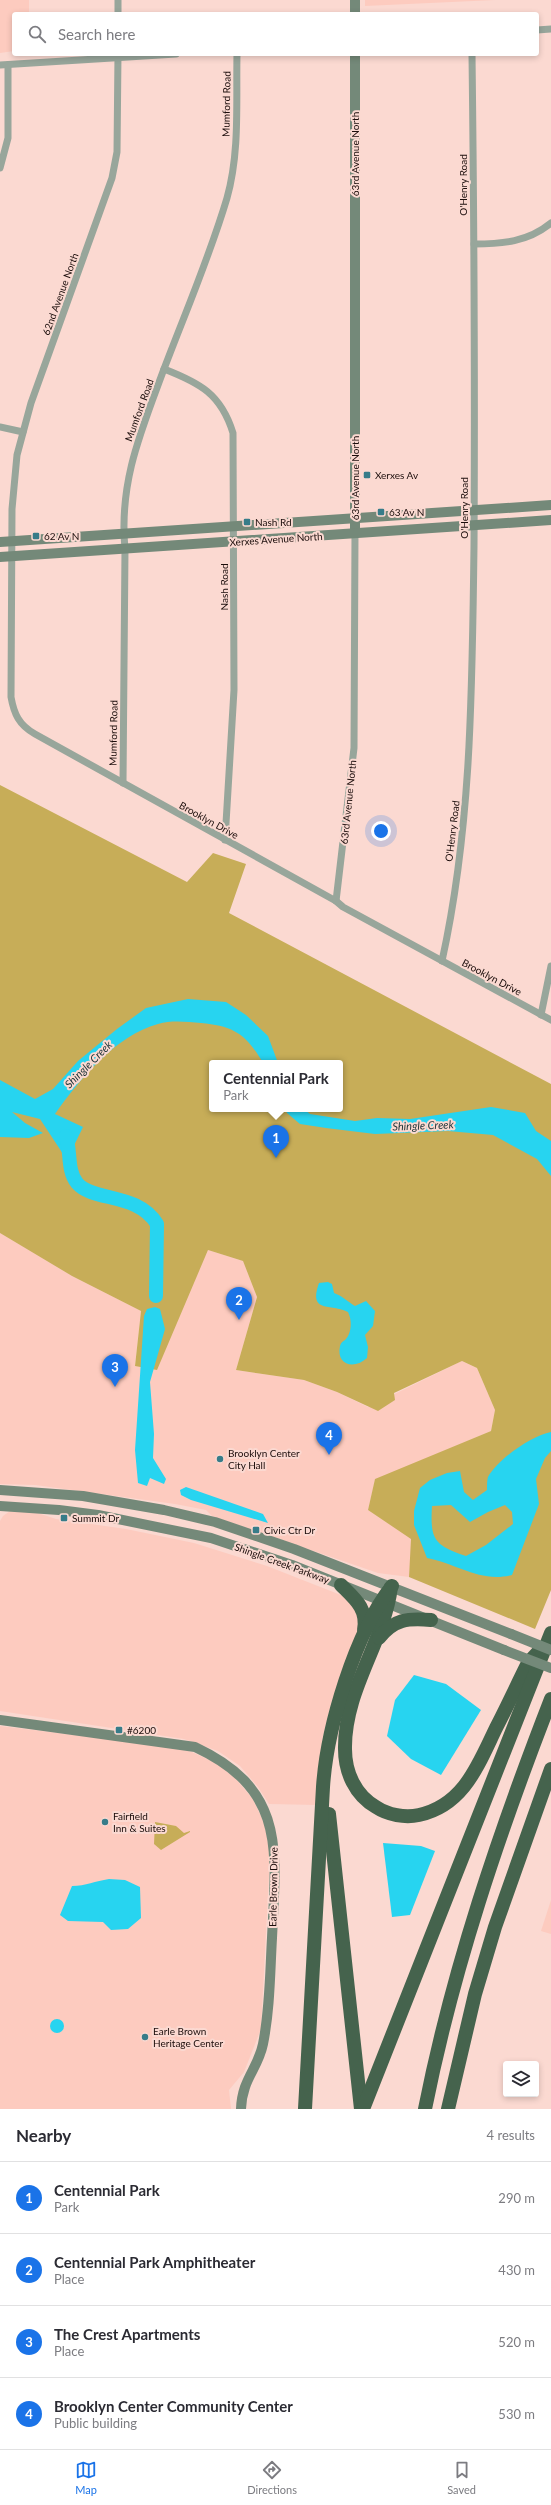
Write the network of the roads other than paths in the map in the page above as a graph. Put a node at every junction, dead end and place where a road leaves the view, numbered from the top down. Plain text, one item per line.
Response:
1 (118, 0) edge
2 (355, 0) edge
3 (118, 12) edge
4 (355, 12) edge
5 (551, 29) edge
6 (539, 30) edge
7 (118, 56) edge
8 (237, 56) edge
9 (355, 56) edge
10 (472, 56) edge
11 (8, 65) junction
12 (0, 66) edge
13 (3, 146) edge
14 (0, 168) edge
15 (551, 223) edge
16 (474, 244) junction
17 (164, 369) junction
18 (0, 427) edge
19 (23, 432) junction
20 (551, 505) edge
21 (474, 510) junction
22 (355, 518) junction
23 (551, 520) edge
24 (234, 526) junction
25 (474, 526) junction
26 (355, 533) junction
27 (124, 534) junction
28 (12, 541) junction
29 (0, 542) edge
30 (234, 542) junction
31 (125, 549) junction
32 (13, 556) junction
33 (0, 557) edge
34 (123, 783) junction
35 (225, 840) junction
36 (336, 901) junction
37 (442, 961) junction
38 (551, 966) edge
39 (541, 1015) junction
40 (551, 1020) edge
41 (0, 1490) edge
42 (0, 1506) edge
43 (341, 1585) junction
44 (392, 1586) junction
45 (385, 1602) junction
46 (431, 1620) junction
47 (550, 1642) edge
48 (358, 1650) junction
49 (365, 1665) junction
50 (551, 1668) edge
51 (551, 1699) edge
52 (0, 1720) edge
53 (328, 1746) junction
54 (551, 1769) edge
55 (241, 2109) edge
56 (305, 2109) edge
57 (362, 2109) edge
58 (425, 2109) edge
59 (448, 2109) edge

1 - 3 street
2 - 4 street
5 - 6 street
7 - 11 street
7 - 19 street, 62nd Avenue North
8 - 17 street, Mumford Road
9 - 22 street, 63rd Avenue North
10 - 16 street, O'Henry Road
11 - 12 street
11 - 13 street
13 - 14 street
15 - 16 street
16 - 21 street, O'Henry Road
17 - 24 street, Nash Road
17 - 27 street, Mumford Road
18 - 19 street
19 - 28 street, 62nd Avenue North
20 - 21 street, Xerxes Avenue North
21 - 22 street, Xerxes Avenue North
21 - 25 street, O'Henry Road
22 - 24 street, Xerxes Avenue North
22 - 26 street, 63rd Avenue North
23 - 25 street, Xerxes Avenue North
24 - 27 street, Xerxes Avenue North
24 - 30 street, Nash Road
25 - 26 street, Xerxes Avenue North
25 - 37 street, O'Henry Road
26 - 30 street, Xerxes Avenue North
26 - 36 street, 63rd Avenue North
27 - 28 street, Xerxes Avenue North
27 - 31 street, Mumford Road
28 - 29 street, Xerxes Avenue North
28 - 32 street, Brooklyn Drive
30 - 31 street, Xerxes Avenue North
30 - 35 street, Nash Road
31 - 32 street, Xerxes Avenue North
31 - 34 street, Mumford Road
32 - 33 street, Xerxes Avenue North
32 - 34 street, Brooklyn Drive
34 - 35 street, Brooklyn Drive
35 - 36 street, Brooklyn Drive
36 - 37 street, Brooklyn Drive
37 - 39 street, Brooklyn Drive
38 - 39 street
39 - 40 street, Brooklyn Drive
41 - 44 street, Shingle Creek Parkway
42 - 43 street, Shingle Creek Parkway
43 - 45 street, Shingle Creek Parkway
43 - 48 highway
44 - 45 highway
44 - 47 street, Shingle Creek Parkway, bridge
45 - 46 street, Shingle Creek Parkway
45 - 48 highway
45 - 49 highway
46 - 49 highway
46 - 50 street, Shingle Creek Parkway, bridge
47 - 49 highway
47 - 57 highway
48 - 53 highway
51 - 58 highway
52 - 55 street, Earle Brown Drive
53 - 56 highway
53 - 57 highway
54 - 59 highway

